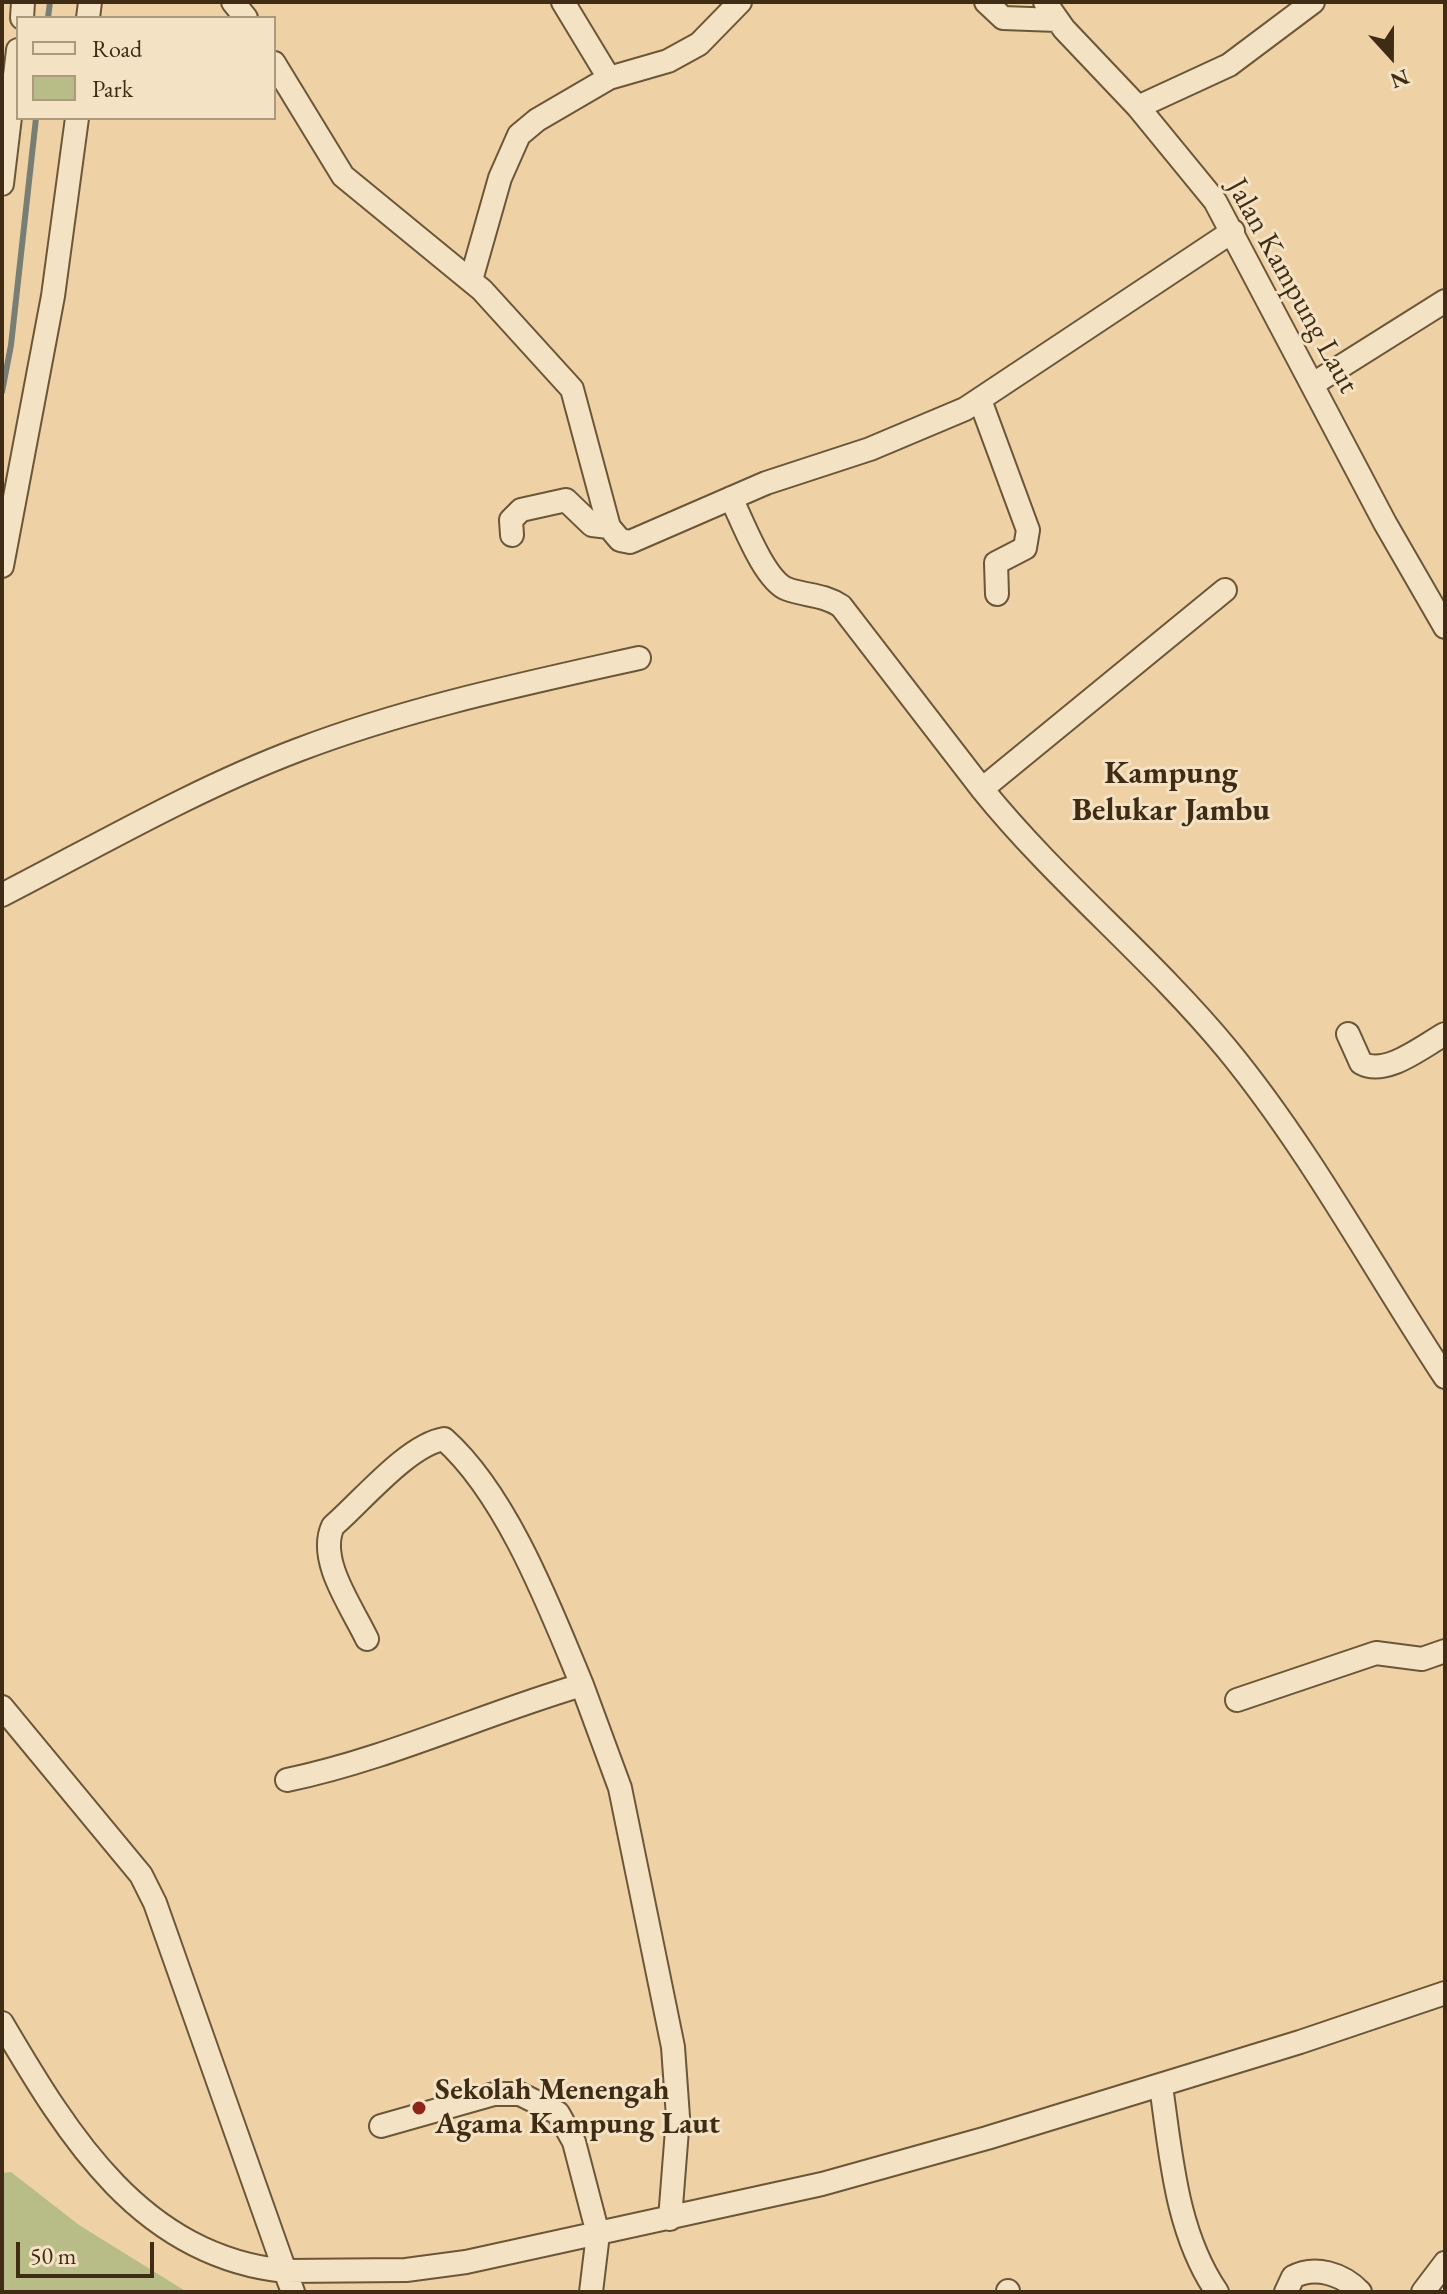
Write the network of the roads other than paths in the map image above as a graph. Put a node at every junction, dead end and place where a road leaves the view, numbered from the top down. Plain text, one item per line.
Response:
1 (563, 2) edge
2 (740, 2) edge
3 (986, 2) edge
4 (1313, 2) edge
5 (1051, 11) edge
6 (276, 66) edge
7 (16, 67) edge
8 (609, 78) junction
9 (1138, 107) junction
10 (77, 120) edge
11 (2, 184) edge
12 (1233, 231) junction
13 (471, 280) junction
14 (1445, 301) edge
15 (1313, 384) junction
16 (980, 400) junction
17 (731, 498) junction
18 (609, 527) junction
19 (512, 535) dead end
20 (2, 566) edge
21 (1225, 590) dead end
22 (997, 594) dead end
23 (1445, 627) edge
24 (639, 658) dead end
25 (982, 789) junction
26 (2, 895) edge
27 (1348, 1034) dead end
28 (1445, 1034) edge
29 (1445, 1377) edge
30 (367, 1639) dead end
31 (1445, 1651) edge
32 (582, 1685) junction
33 (1237, 1700) dead end
34 (2, 1707) edge
35 (287, 1780) dead end
36 (1445, 1993) edge
37 (2, 2023) edge
38 (1161, 2086) junction
39 (381, 2126) dead end
40 (670, 2219) junction
41 (598, 2234) junction
42 (1445, 2263) edge
43 (294, 2271) junction
44 (293, 2292) edge
45 (591, 2292) edge
46 (1217, 2292) edge
47 (1286, 2292) edge
48 (1360, 2292) edge
49 (1423, 2292) edge

1 - 8 street
2 - 8 street
3 - 5 street
4 - 9 street
5 - 9 street, Jalan Kampung Laut
6 - 13 street
7 - 11 street
8 - 13 street
9 - 12 street, Jalan Kampung Laut
10 - 20 street
12 - 15 street, Jalan Kampung Laut
12 - 16 street
13 - 18 street
14 - 15 street
15 - 23 street, Jalan Kampung Laut
16 - 17 street
16 - 22 street
17 - 18 street
17 - 25 street
18 - 19 street
21 - 25 street
24 - 26 street
25 - 29 street
27 - 28 street
30 - 32 street
31 - 33 street
32 - 35 street
32 - 40 street
34 - 43 street
36 - 38 street
37 - 43 street
38 - 40 street
38 - 46 street
39 - 41 street
40 - 41 street
41 - 43 street
41 - 45 street
42 - 49 street
43 - 44 street
47 - 48 street

